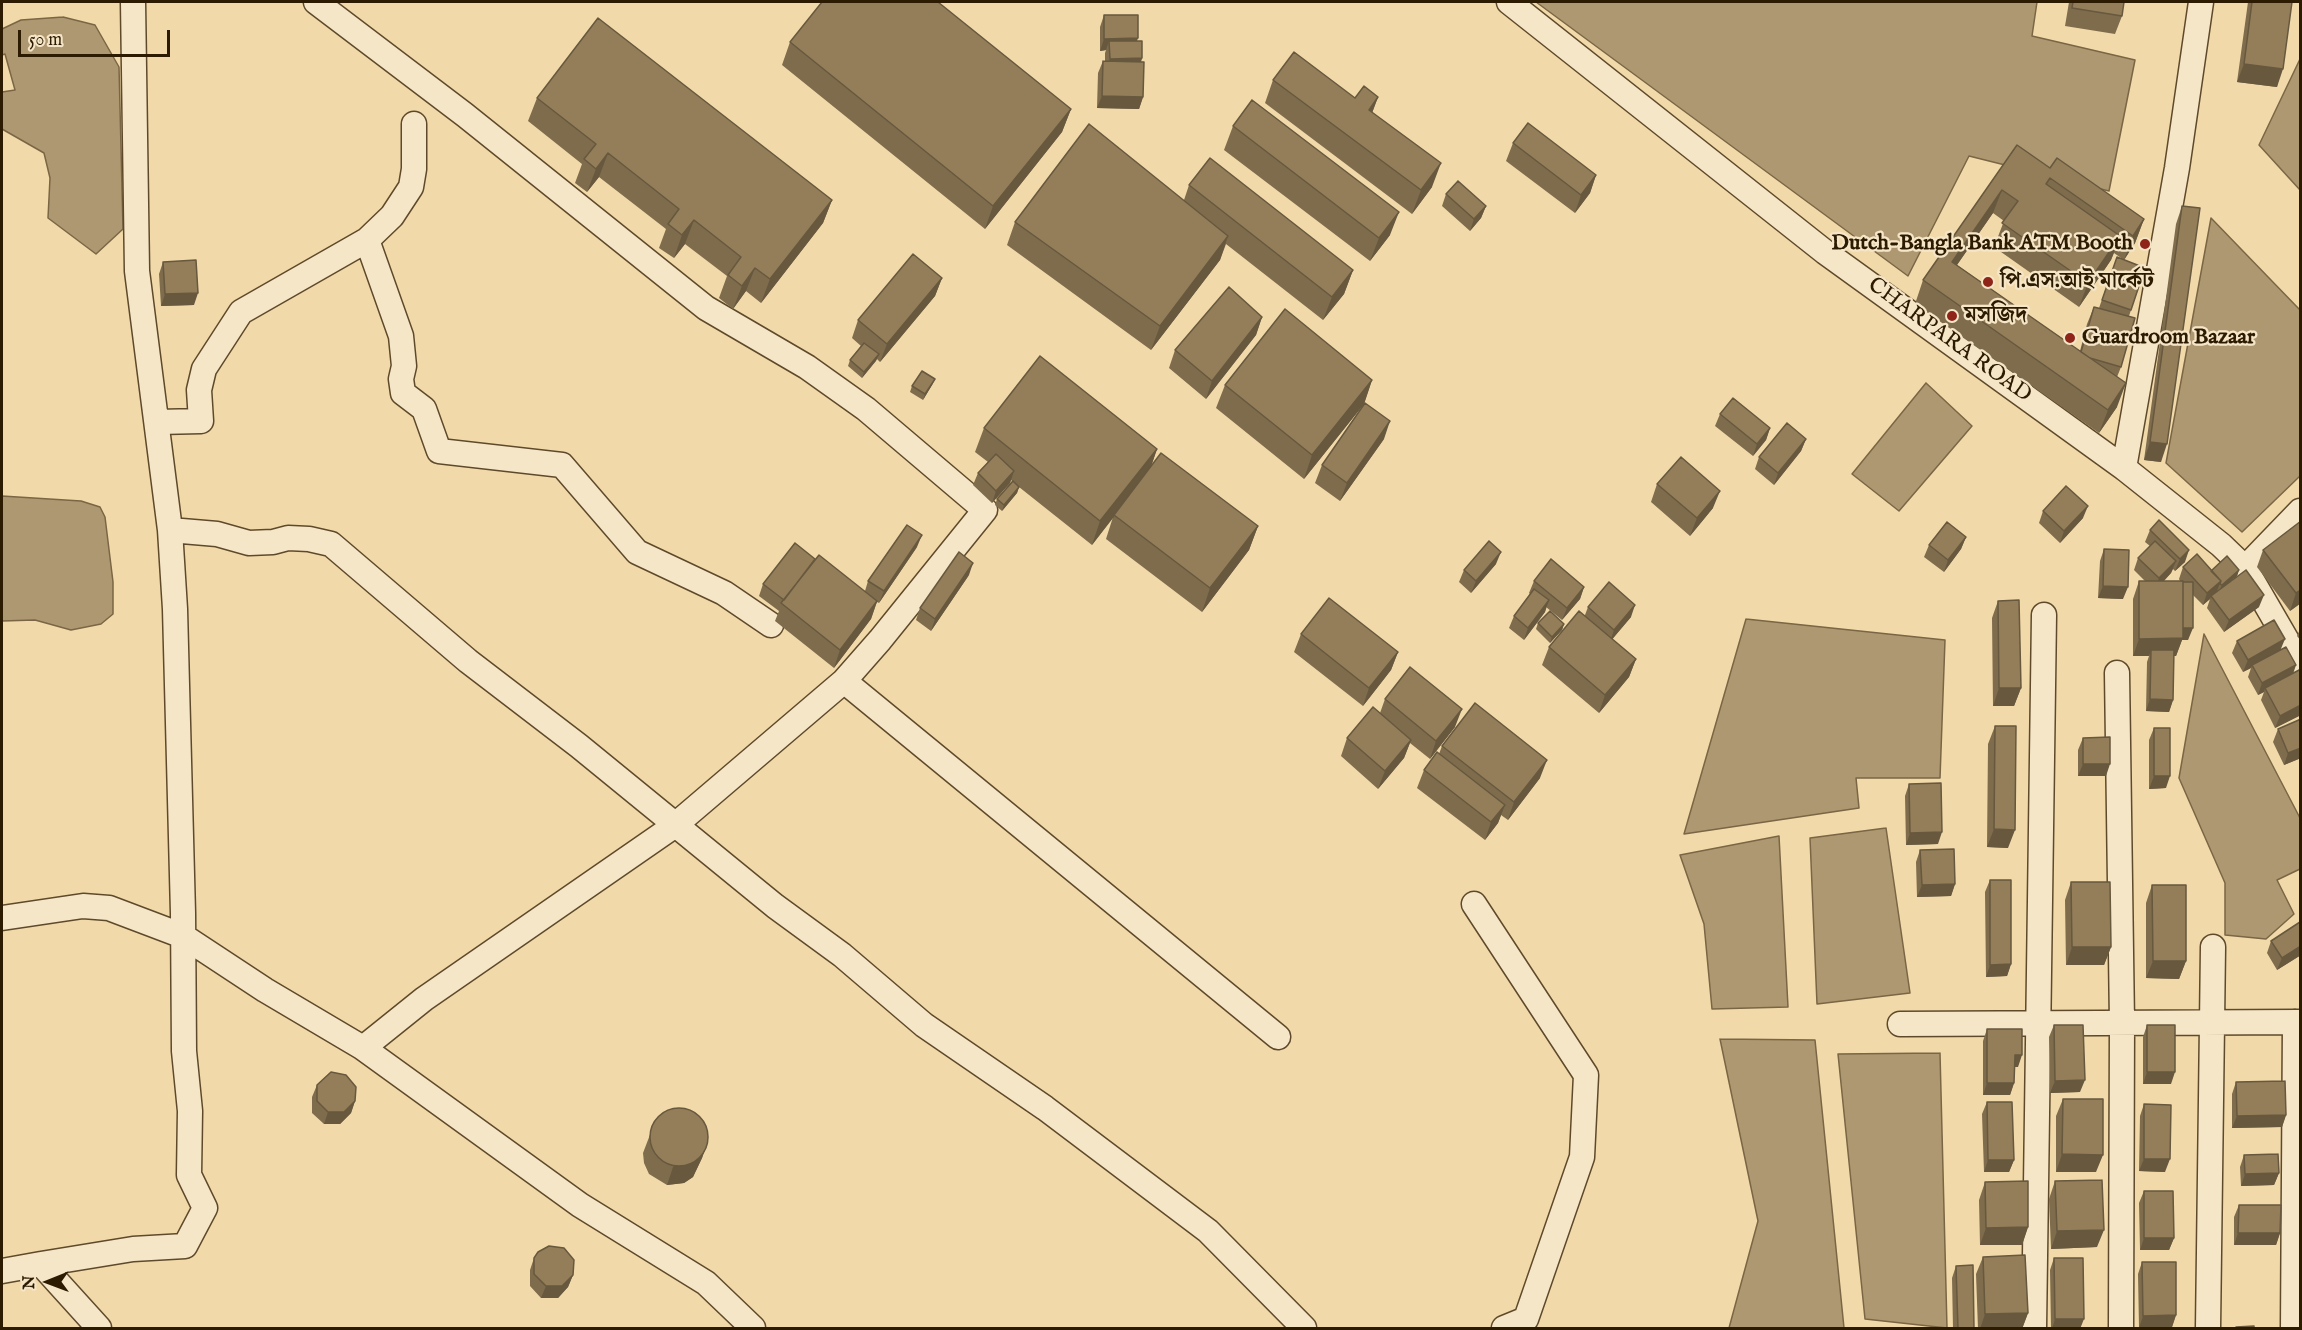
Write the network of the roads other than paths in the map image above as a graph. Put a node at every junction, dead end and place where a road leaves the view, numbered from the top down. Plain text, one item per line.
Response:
1 (133, 2) edge
2 (316, 2) edge
3 (1509, 2) edge
4 (2201, 2) edge
5 (414, 124) dead end
6 (368, 240) junction
7 (158, 422) junction
8 (2124, 468) junction
9 (2301, 511) edge
10 (170, 530) junction
11 (2245, 568) junction
12 (2044, 615) dead end
13 (771, 625) dead end
14 (2301, 663) edge
15 (2117, 673) dead end
16 (843, 681) junction
17 (674, 826) junction
18 (1474, 904) dead end
19 (2, 918) edge
20 (183, 936) junction
21 (2213, 947) dead end
22 (2211, 1022) junction
23 (2298, 1022) edge
24 (2040, 1023) junction
25 (2122, 1023) junction
26 (1899, 1024) dead end
27 (1278, 1037) dead end
28 (363, 1048) junction
29 (41, 1264) junction
30 (2, 1271) edge
31 (99, 1329) edge
32 (753, 1329) edge
33 (1304, 1329) edge
34 (1504, 1329) edge
35 (2034, 1329) edge
36 (2121, 1329) edge
37 (2208, 1329) edge
38 (2294, 1329) edge

1 - 7 street
2 - 16 street
3 - 8 street, CHARPARA ROAD
4 - 8 street
5 - 6 street
6 - 7 street
6 - 13 street
7 - 10 street
8 - 11 street, CHARPARA ROAD
9 - 11 street
10 - 17 street
10 - 20 street
11 - 14 street, CHARPARA ROAD
12 - 24 street
15 - 25 street
16 - 17 street
16 - 27 street
17 - 28 street
17 - 33 street
18 - 34 street
19 - 20 street
20 - 28 street
20 - 29 street
21 - 22 street
22 - 23 street
22 - 25 street
22 - 37 street
23 - 38 street
24 - 25 street
24 - 26 street
24 - 35 street
25 - 36 street
28 - 32 street
29 - 30 street
29 - 31 street

